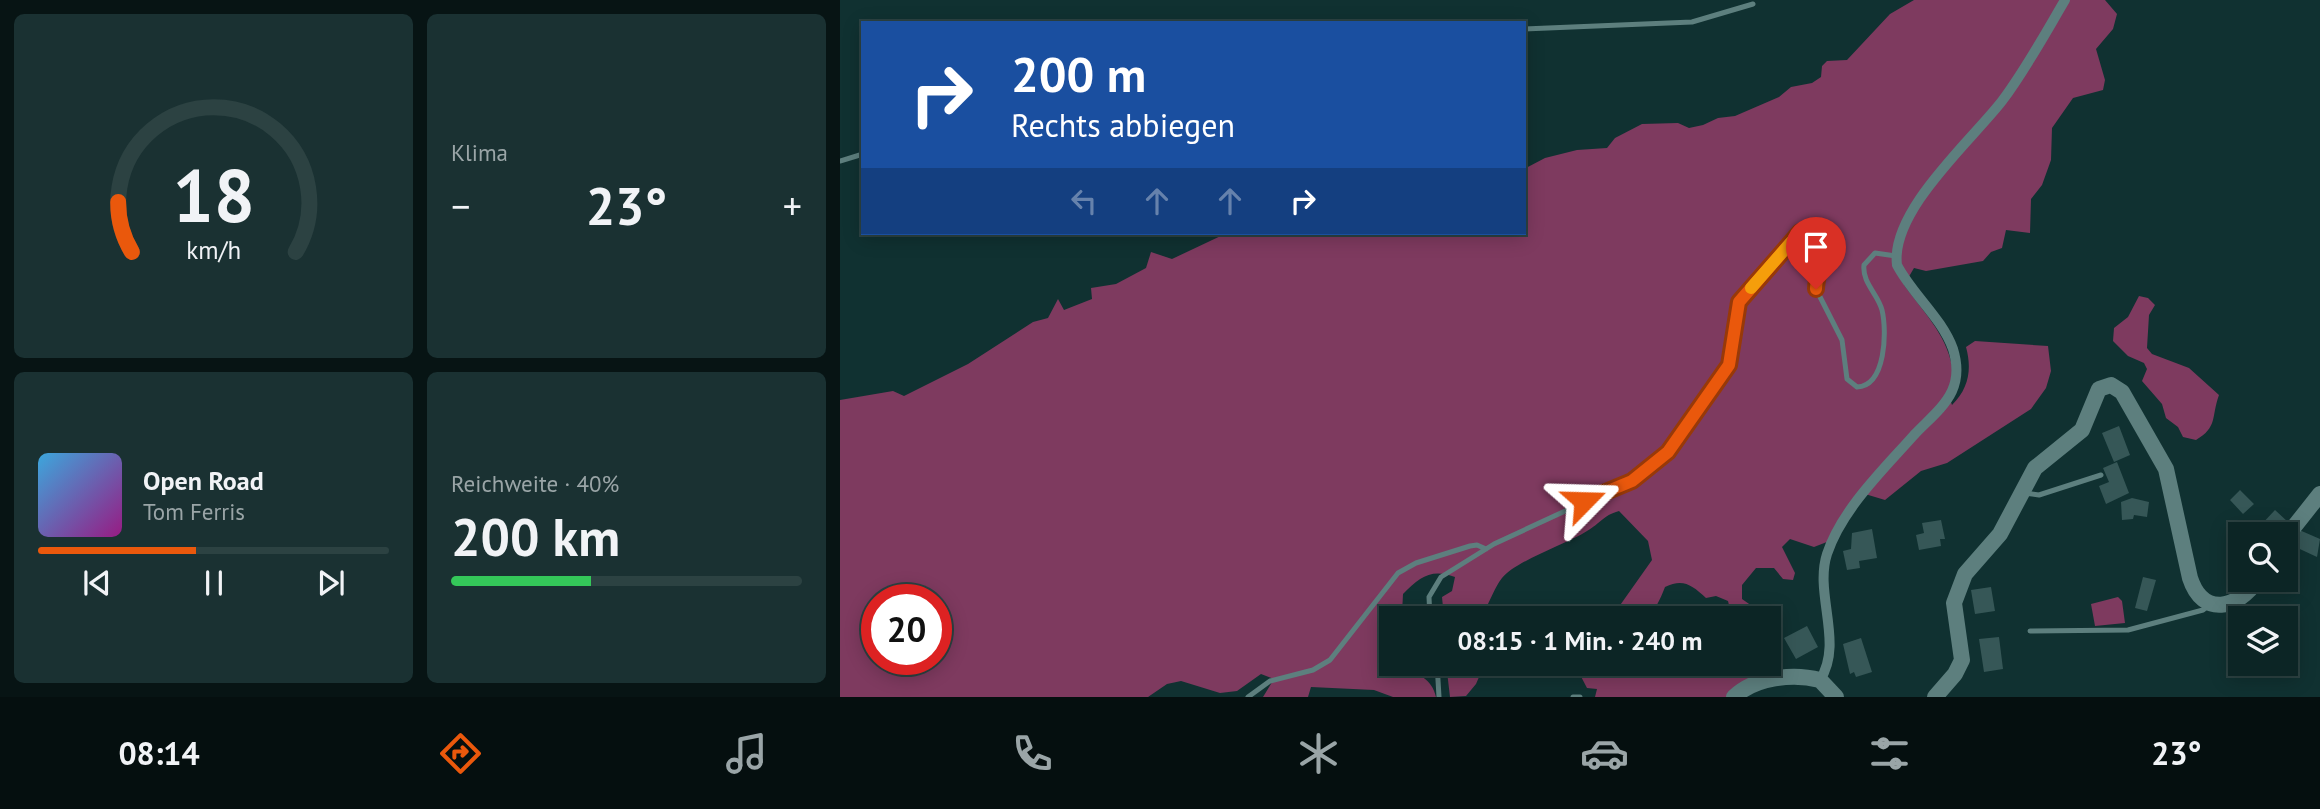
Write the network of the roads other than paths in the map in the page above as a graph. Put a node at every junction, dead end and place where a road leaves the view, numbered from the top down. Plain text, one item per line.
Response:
1 (2065, 0) edge
2 (1753, 4) dead end
3 (1526, 29) edge
4 (861, 155) edge
5 (840, 161) edge
6 (1896, 256) junction
7 (2101, 475) dead end
8 (2021, 492) junction
9 (2320, 494) edge
10 (2298, 522) edge
11 (1486, 549) junction
12 (2248, 592) edge
13 (2210, 603) junction
14 (1429, 606) edge
15 (2030, 631) dead end
16 (1438, 676) edge
17 (1820, 680) junction
18 (1248, 697) edge
19 (1439, 697) edge
20 (1573, 697) edge
21 (1580, 697) edge
22 (1734, 697) edge
23 (1836, 697) edge
24 (1935, 697) edge

1 - 6 street
2 - 3 lane
4 - 5 lane
6 - 11 lane
6 - 17 street
7 - 8 lane
8 - 13 street
8 - 24 street
9 - 10 street
11 - 14 lane
11 - 18 lane
12 - 13 street
13 - 15 lane
16 - 19 lane
17 - 22 street
17 - 23 street
20 - 21 lane

